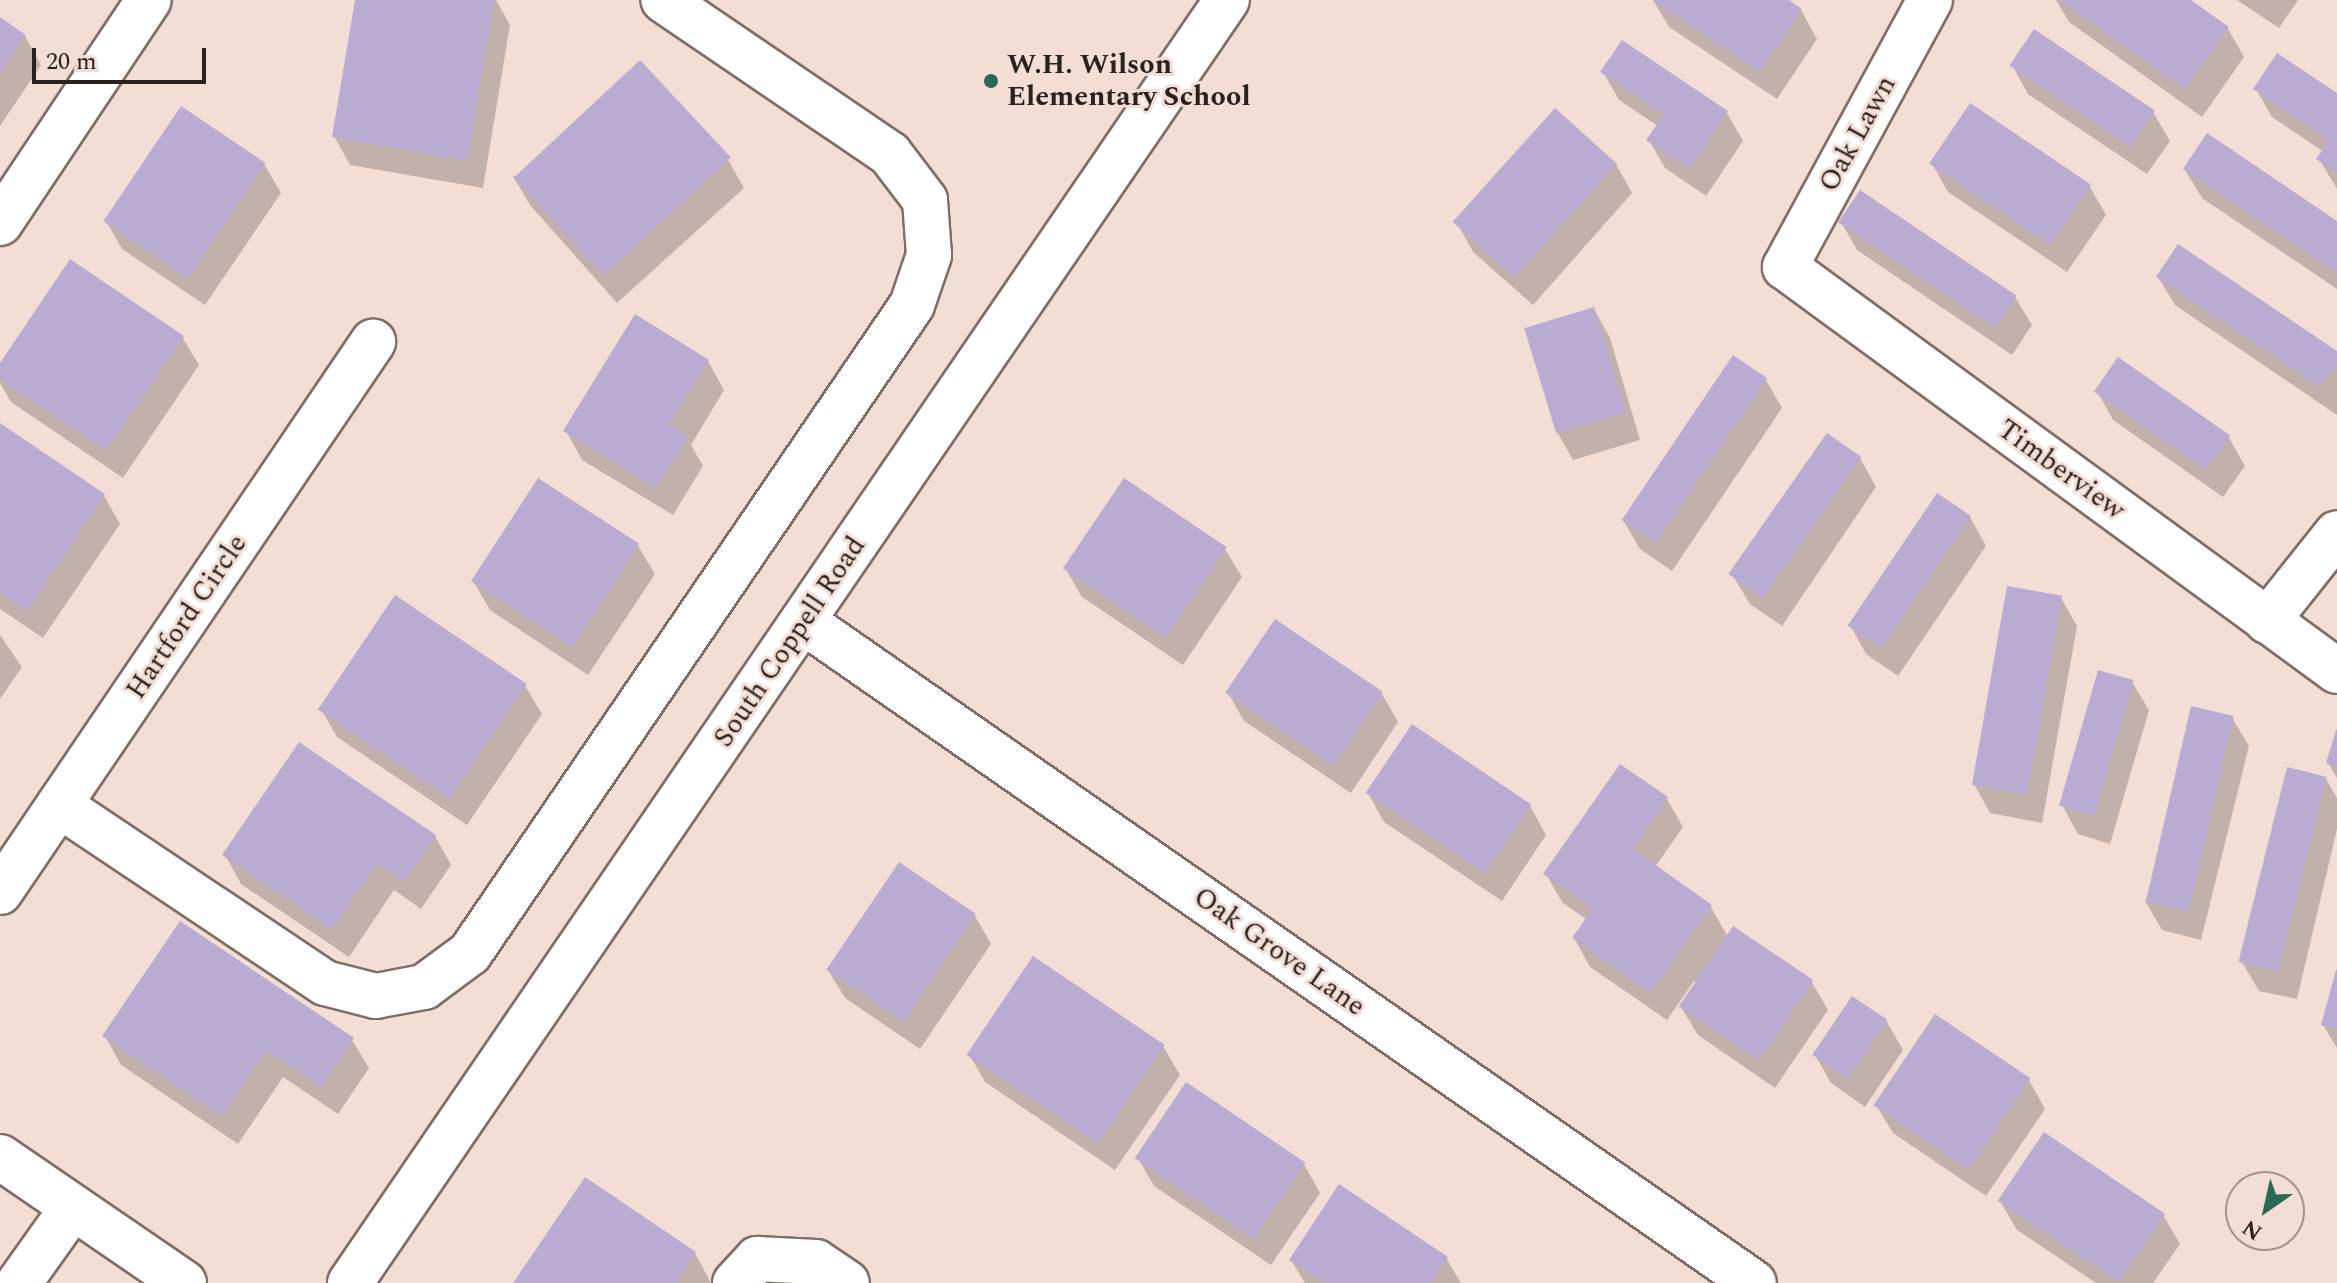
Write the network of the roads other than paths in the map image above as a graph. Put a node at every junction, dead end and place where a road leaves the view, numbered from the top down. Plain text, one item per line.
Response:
1 (149, 0) edge
2 (663, 0) edge
3 (1930, 0) edge
4 (1220, 3) edge
5 (0, 223) edge
6 (1785, 267) joint
7 (373, 342) dead end
8 (2337, 533) edge
9 (2267, 621) junction
10 (804, 622) junction
11 (2337, 671) edge
12 (59, 805) junction
13 (0, 892) edge
14 (0, 1157) edge
15 (73, 1207) junction
16 (19, 1283) edge
17 (184, 1283) edge
18 (350, 1283) edge
19 (735, 1283) edge
20 (847, 1283) edge
21 (1754, 1283) edge

1 - 5 street
2 - 12 street
3 - 6 street, Oak Lawn
4 - 10 street, South Coppell Road
6 - 9 street, Timberview
7 - 12 street, Hartford Circle
8 - 9 street
9 - 11 street, Timberview
10 - 18 street, South Coppell Road
10 - 21 street, Oak Grove Lane
12 - 13 street, Hartford Circle
14 - 15 street
15 - 16 street
15 - 17 street
19 - 20 street

